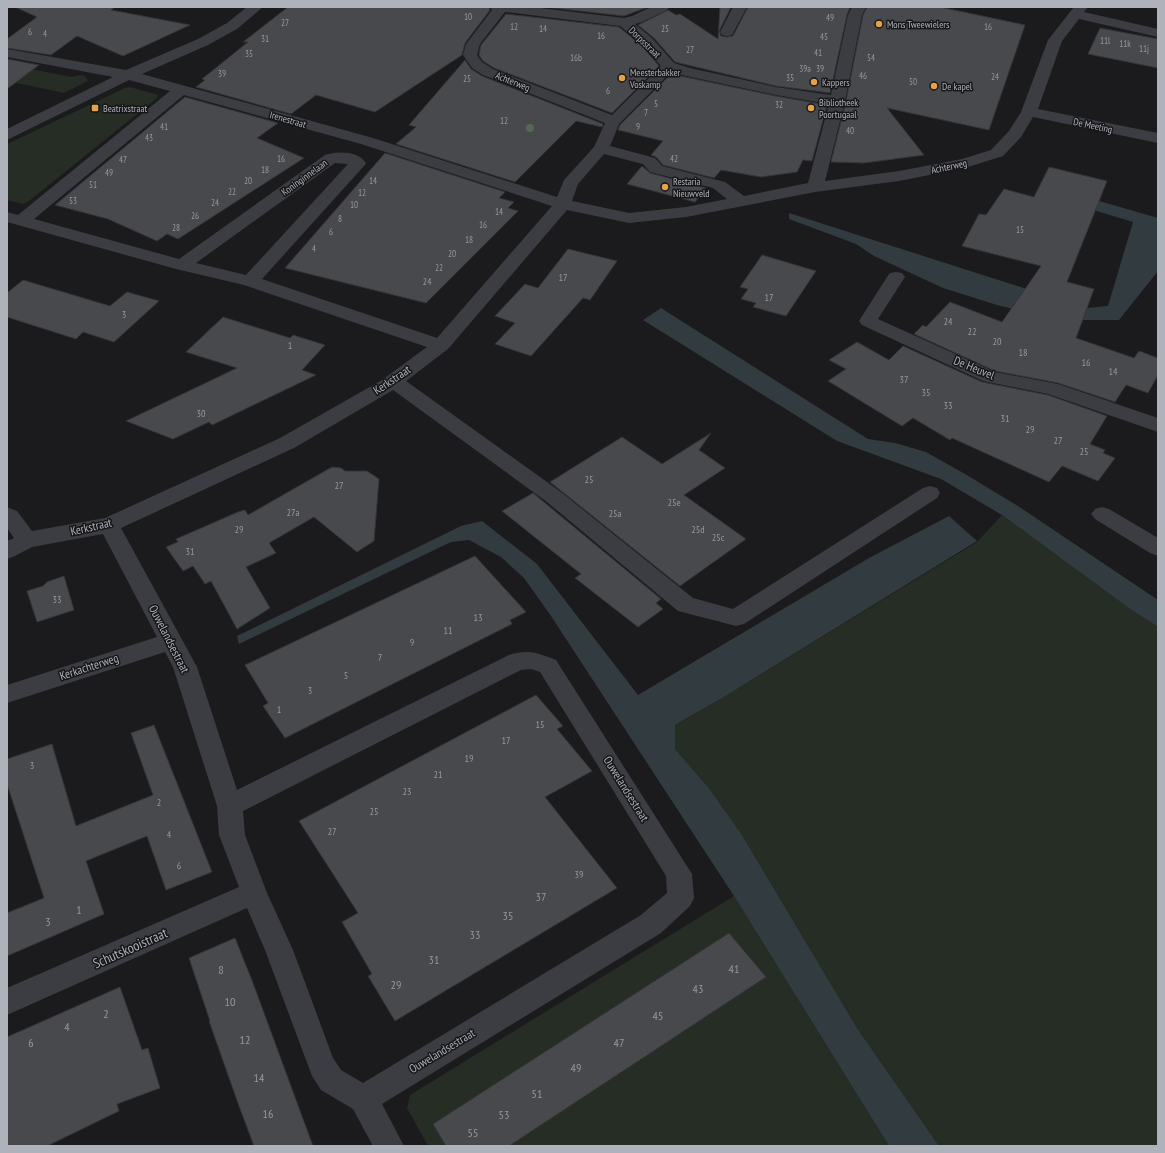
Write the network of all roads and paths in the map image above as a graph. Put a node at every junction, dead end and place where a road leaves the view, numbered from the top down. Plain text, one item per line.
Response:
1 (256, 7) edge
2 (499, 7) edge
3 (662, 7) edge
4 (740, 7) edge
5 (859, 7) edge
6 (1079, 10) edge
7 (624, 22) junction
8 (727, 32) dead end
9 (1158, 33) edge
10 (7, 53) edge
11 (669, 66) junction
12 (128, 75) junction
13 (180, 91) junction
14 (837, 101) junction
15 (1029, 112) junction
16 (612, 123) junction
17 (7, 136) edge
18 (1158, 138) edge
19 (601, 148) junction
20 (815, 187) junction
21 (740, 201) junction
22 (563, 204) junction
23 (14, 219) edge
24 (182, 265) junction
25 (896, 277) dead end
26 (250, 281) junction
27 (441, 345) junction
28 (393, 380) junction
29 (1158, 425) edge
30 (930, 493) dead end
31 (7, 514) edge
32 (1102, 514) dead end
33 (109, 525) junction
34 (26, 540) junction
35 (1158, 548) edge
36 (7, 551) edge
37 (172, 641) junction
38 (7, 694) edge
39 (230, 806) junction
40 (254, 893) junction
41 (7, 1002) edge
42 (363, 1099) junction
43 (384, 1144) edge

1 - 12 street
2 - 7 street, Dorpsstraat
2 - 16 street, Achterweg
3 - 7 street
4 - 8 street
5 - 14 street
6 - 9 street, Achterweg
6 - 15 street, Achterweg
7 - 11 street, Dorpsstraat
10 - 12 street, Irenestraat
11 - 14 street, Dorpsstraat
11 - 16 street, Kerkstraat
12 - 13 street, Irenestraat
12 - 17 street
13 - 22 street, Irenestraat
13 - 23 street
14 - 20 street
15 - 18 street, De Meeting
15 - 20 street, Achterweg
16 - 19 street, Kerkstraat
19 - 21 street
19 - 22 street, Kerkstraat
20 - 21 street, Achterweg
21 - 22 street, Achterweg
22 - 27 street, Kerkstraat
23 - 24 street
24 - 26 street
24 - 26 street, Koninginnelaan
25 - 29 street, De Heuvel
26 - 27 street
27 - 28 street, Kerkstraat
28 - 30 street
28 - 33 street, Kerkstraat
31 - 34 street
32 - 35 street
33 - 34 street, Kerkstraat
33 - 37 street, Ouwelandsestraat
34 - 36 street, Kerkstraat
37 - 38 street, Kerkachterweg
37 - 39 street, Ouwelandsestraat
39 - 40 street, Ouwelandsestraat
39 - 42 street, Ouwelandsestraat
40 - 41 street, Schutskooistraat
40 - 42 street, Ouwelandsestraat
42 - 43 street

